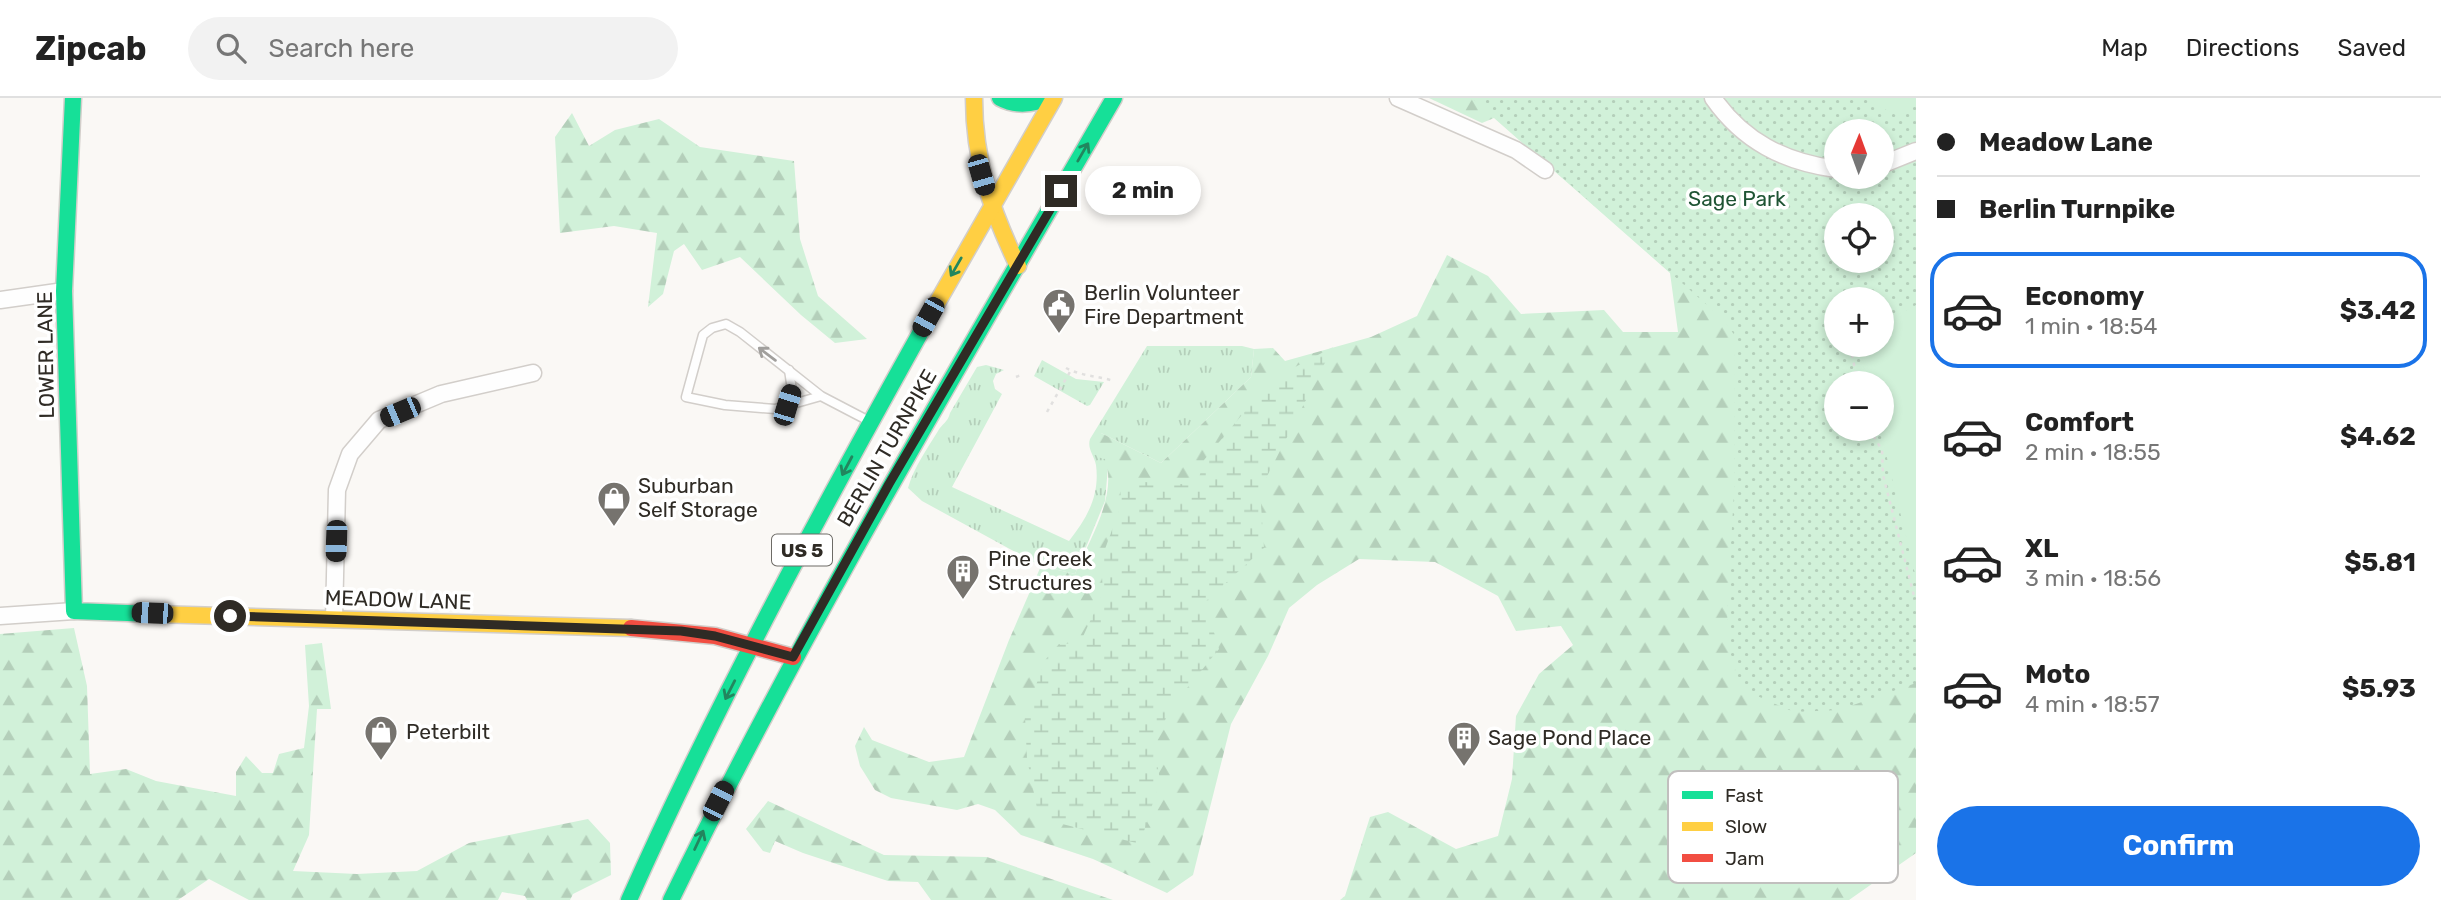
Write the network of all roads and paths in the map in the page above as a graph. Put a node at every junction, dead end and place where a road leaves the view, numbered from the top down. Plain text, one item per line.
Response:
1 (73, 98) edge
2 (974, 98) edge
3 (1000, 98) edge
4 (1052, 98) edge
5 (1114, 98) edge
6 (1398, 98) edge
7 (1713, 98) edge
8 (1916, 151) edge
9 (1894, 159) edge
10 (1824, 167) edge
11 (1545, 170) dead end
12 (990, 208) junction
13 (1018, 266) junction
14 (64, 291) junction
15 (0, 300) edge
16 (1066, 368) dead end
17 (789, 370) junction
18 (1071, 370) junction
19 (533, 373) dead end
20 (1021, 375) dead end
21 (1016, 377) dead end
22 (1114, 381) dead end
23 (821, 396) junction
24 (787, 405) junction
25 (1047, 412) dead end
26 (870, 422) junction
27 (1876, 441) edge
28 (1915, 600) edge
29 (74, 611) junction
30 (0, 616) edge
31 (334, 619) junction
32 (752, 646) junction
33 (793, 657) junction
34 (629, 900) edge
35 (671, 900) edge

1 - 14 main road, LOWER LANE
2 - 12 main road
3 - 4 main road
4 - 12 main road, BERLIN TURNPIKE / US 5
13 -> 5 main road, BERLIN TURNPIKE / US 5
6 - 11 street
7 - 10 street
8 - 9 street
12 - 13 main road
12 -> 26 main road, BERLIN TURNPIKE / US 5
13 - 33 main road, BERLIN TURNPIKE / US 5
14 - 15 street
14 - 29 main road, LOWER LANE
16 - 18 path
17 - 23 lane
17 - 24 lane
17 -> 24 lane
18 - 22 path
18 - 25 path
19 - 31 street
20 - 21 path
23 - 24 lane
23 - 26 lane
26 -> 32 main road, BERLIN TURNPIKE / US 5
27 - 28 path
29 - 30 street, MEADOW LANE
29 - 31 main road, MEADOW LANE
31 - 32 main road, MEADOW LANE
32 - 33 main road, MEADOW LANE
32 -> 34 main road, BERLIN TURNPIKE / US 5
35 -> 33 main road, BERLIN TURNPIKE / US 5

